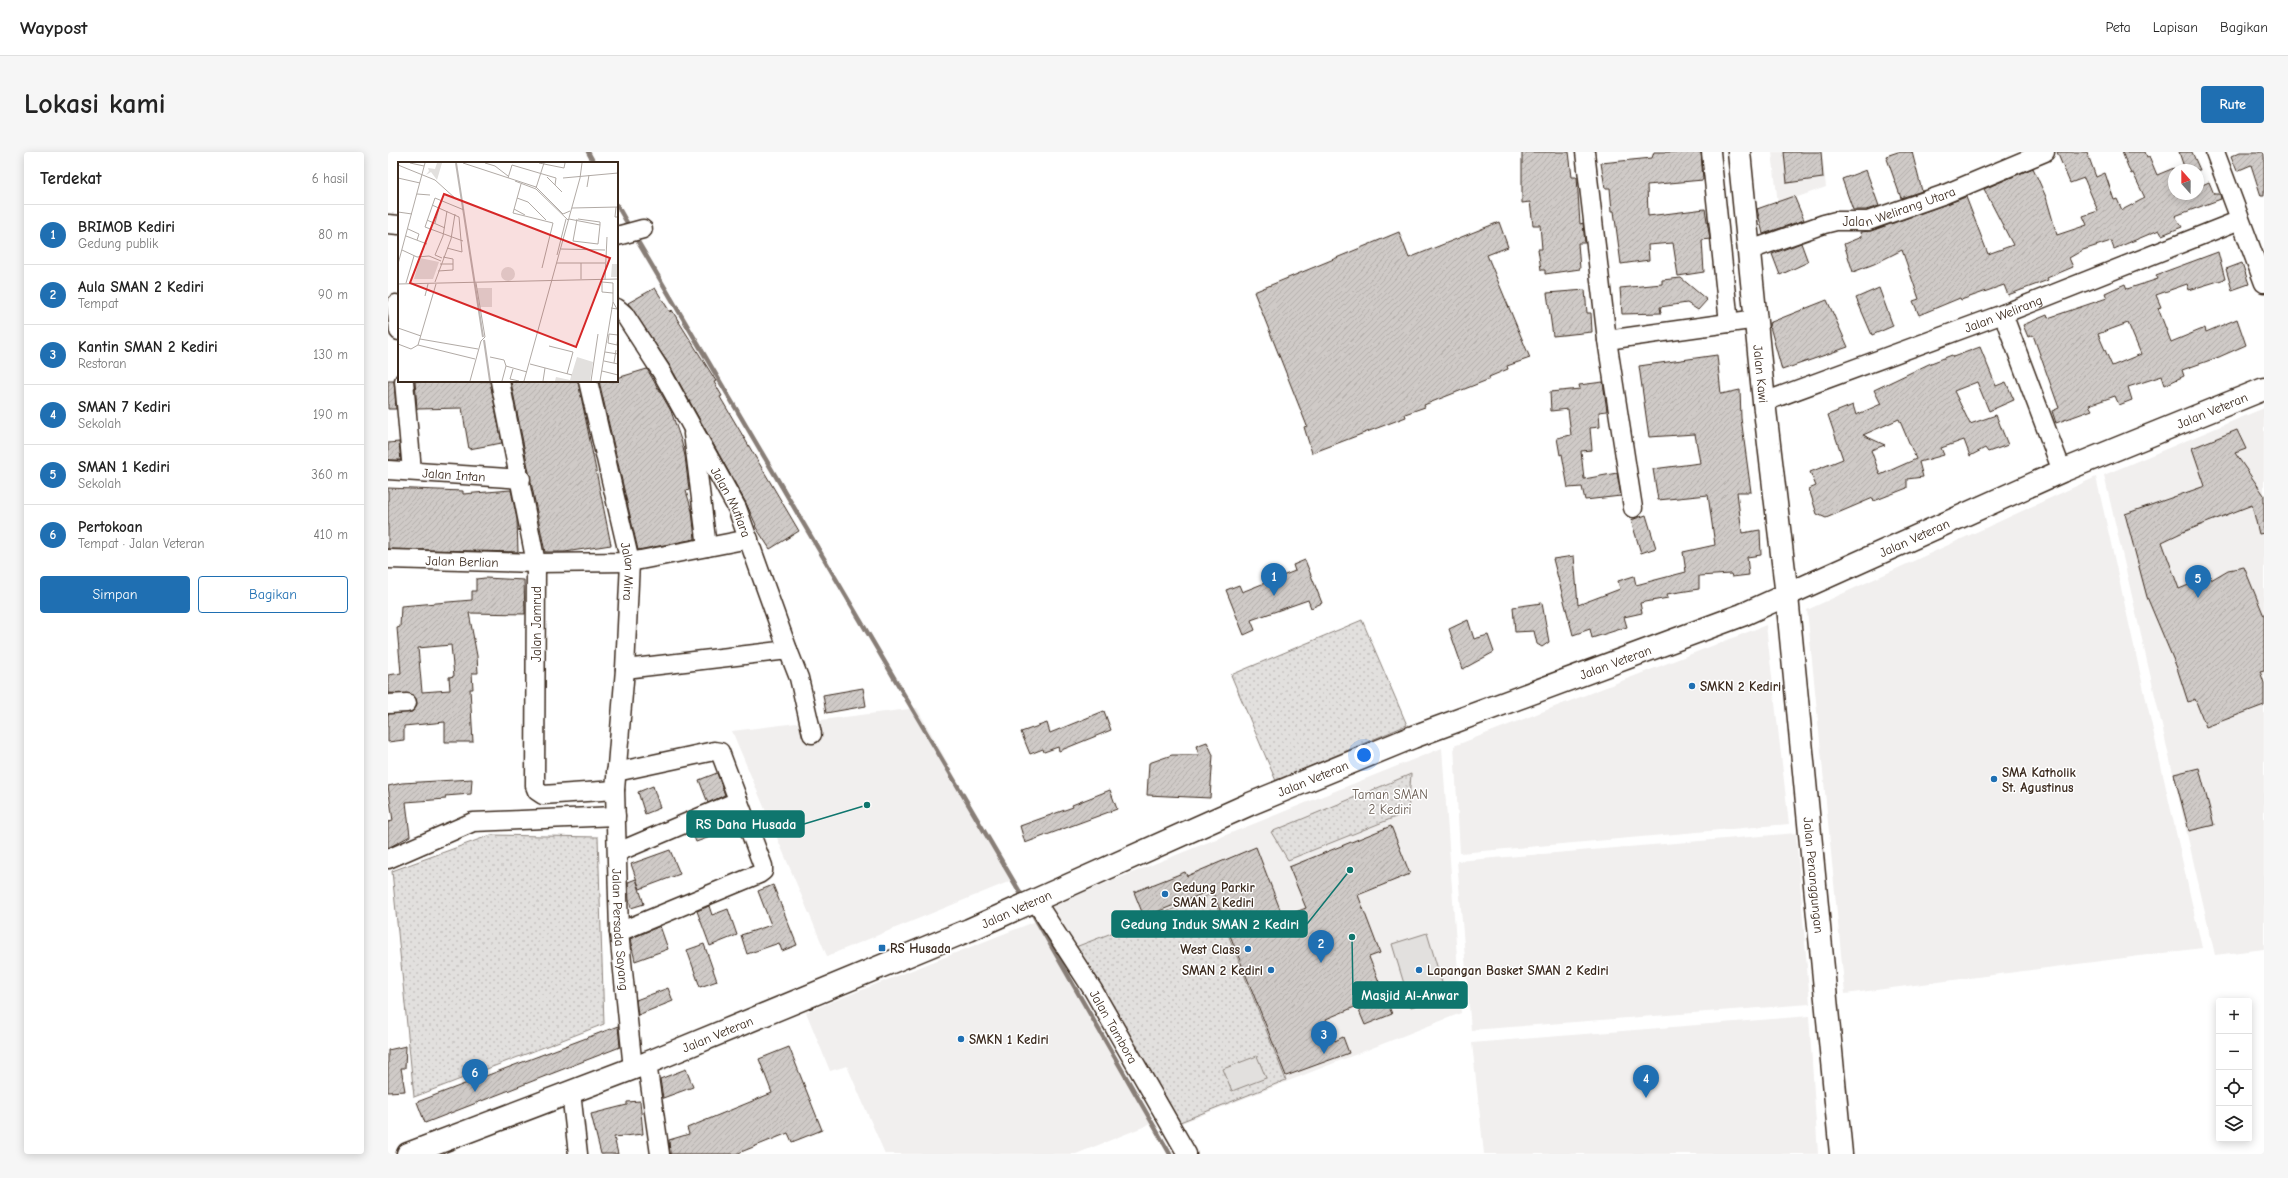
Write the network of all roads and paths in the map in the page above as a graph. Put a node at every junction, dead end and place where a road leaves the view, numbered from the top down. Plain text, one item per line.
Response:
1 (1585, 152) edge
2 (1711, 152) edge
3 (1739, 152) edge
4 (2045, 152) edge
5 (2215, 152) edge
6 (2240, 220) junction
7 (388, 224) edge
8 (398, 225) edge
9 (1750, 250) junction
10 (2264, 283) edge
11 (394, 304) edge
12 (618, 309) edge
13 (2003, 314) junction
14 (1757, 319) junction
15 (1729, 323) junction
16 (398, 326) edge
17 (1607, 340) junction
18 (404, 382) edge
19 (500, 382) edge
20 (588, 382) edge
21 (2264, 390) edge
22 (1764, 402) junction
23 (693, 429) junction
24 (388, 470) edge
25 (412, 471) junction
26 (2062, 471) junction
27 (520, 479) junction
28 (1633, 508) dead end
29 (749, 538) junction
30 (707, 547) junction
31 (388, 559) edge
32 (630, 562) junction
33 (536, 563) junction
34 (1787, 596) junction
35 (788, 650) junction
36 (625, 669) junction
37 (407, 703) dead end
38 (388, 704) edge
39 (812, 734) dead end
40 (616, 772) junction
41 (615, 790) junction
42 (738, 801) junction
43 (616, 816) junction
44 (618, 852) junction
45 (388, 859) edge
46 (1029, 905) junction
47 (619, 932) junction
48 (640, 1066) junction
49 (571, 1092) junction
50 (408, 1154) edge
51 (578, 1154) edge
52 (660, 1154) edge
53 (1187, 1154) edge
54 (1841, 1154) edge

1 - 17 street
2 - 15 street
3 - 9 main road, Jalan Kawi
4 - 9 street, Jalan Welirang Utara
5 - 6 street
6 - 10 street
6 - 13 street, Jalan Welirang
7 - 8 street
9 - 14 main road, Jalan Kawi
11 - 16 street
12 - 23 street, Jalan Mutiara
13 - 22 street, Jalan Welirang
13 - 26 street
14 - 15 street
14 - 22 main road, Jalan Kawi
15 - 17 street
17 - 28 street
18 - 25 street
19 - 27 street, Jalan Jamrud
20 - 32 street, Jalan Mira
21 - 26 main road, Jalan Veteran
22 - 34 main road, Jalan Kawi
23 - 29 street, Jalan Mutiara
23 - 30 street, Jalan Mutiara
24 - 25 street, Jalan Intan
25 - 27 street, Jalan Intan
26 - 34 main road, Jalan Veteran
27 - 33 street, Jalan Jamrud
29 - 30 street, Jalan Mutiara
29 - 35 street
30 - 32 street, Jalan Mutiara
31 - 33 street, Jalan Berlian
32 - 33 street, Jalan Mutiara
32 - 36 street, Jalan Mira
33 - 41 street, Jalan Jamrud
34 - 46 main road, Jalan Veteran
34 - 54 main road, Jalan Penanggungan
35 - 36 street
35 - 39 street
36 - 40 street, Jalan Mira
37 - 38 street
40 - 41 street, Jalan Mira
40 - 42 street
41 - 43 street, Jalan Persada Sayang
42 - 44 street
42 - 47 street
43 - 44 street, Jalan Persada Sayang
43 - 45 street
44 - 47 street, Jalan Persada Sayang
46 - 48 main road, Jalan Veteran
46 - 53 street, Jalan Tambora
47 - 48 street, Jalan Persada Sayang
48 - 49 main road, Jalan Veteran
48 - 52 street, Jalan Persada Sayang
49 - 50 main road, Jalan Veteran
49 - 51 street

